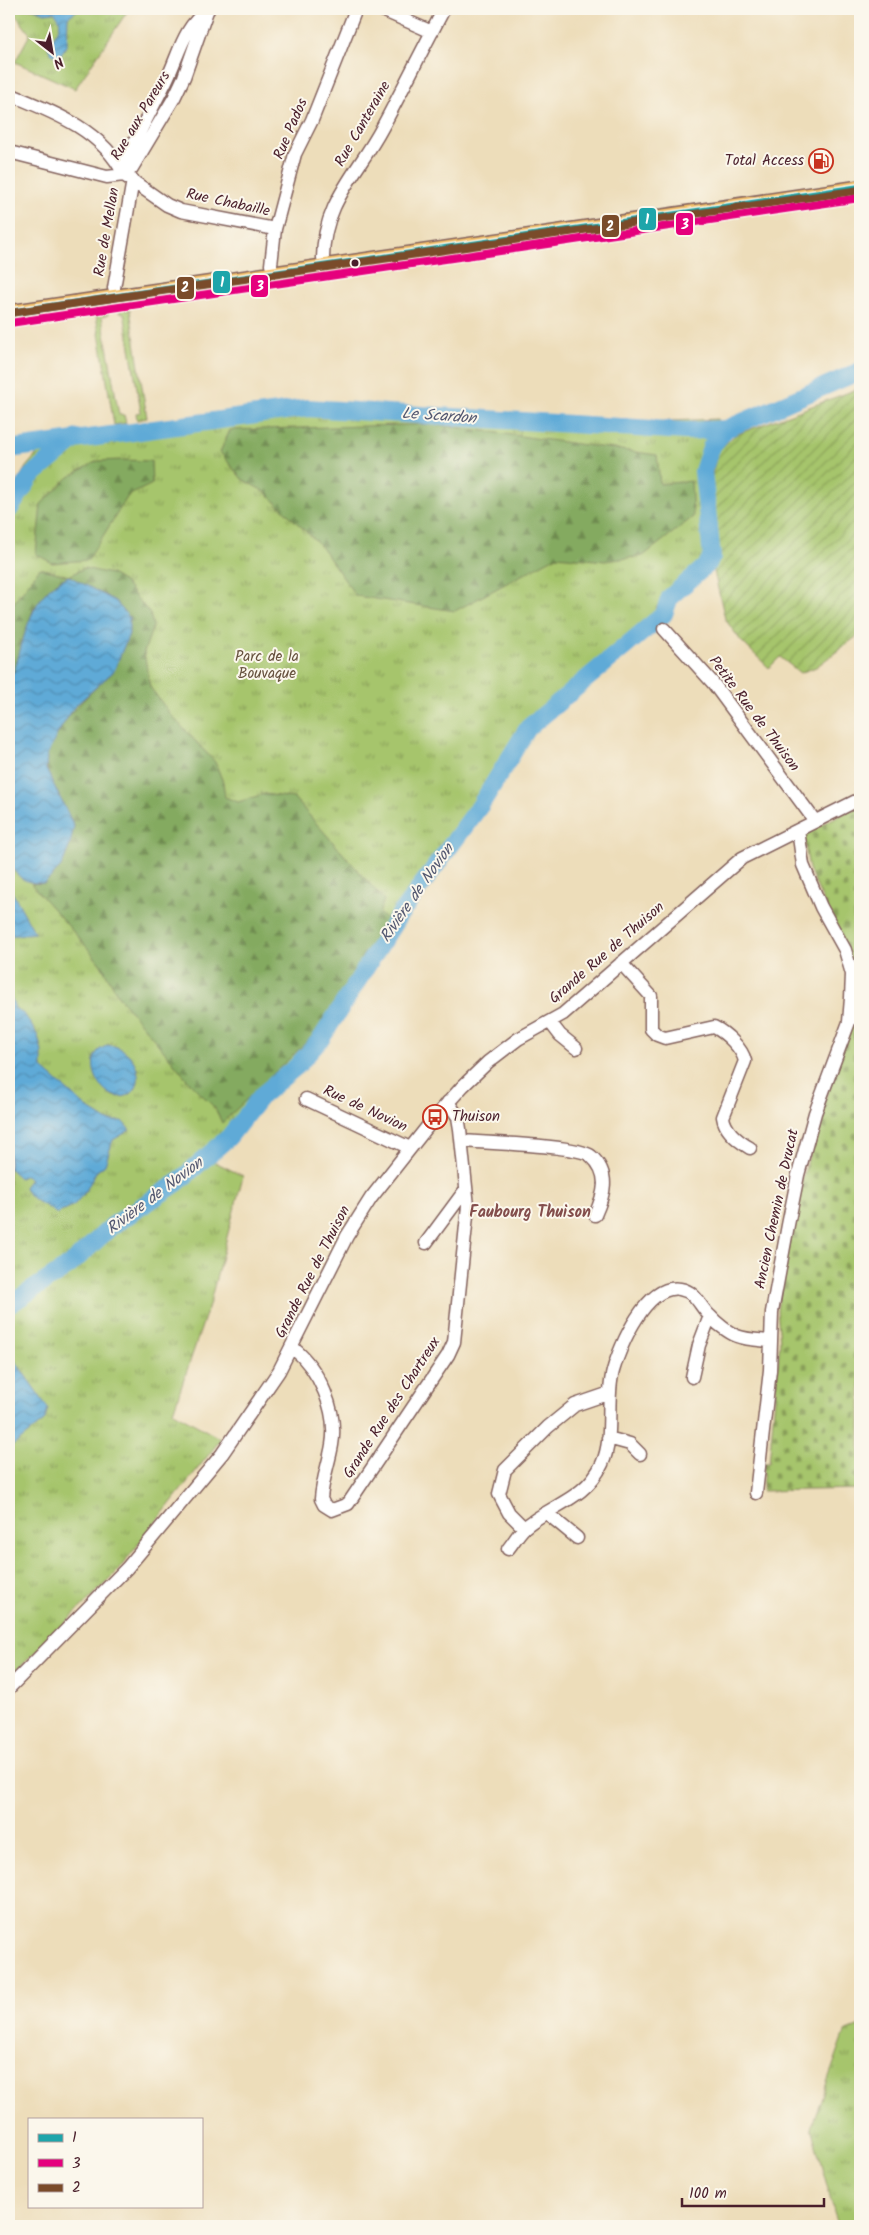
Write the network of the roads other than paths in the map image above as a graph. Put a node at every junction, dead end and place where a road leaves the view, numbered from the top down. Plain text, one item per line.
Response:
1 (208, 9) edge
2 (356, 9) edge
3 (380, 9) edge
4 (444, 9) edge
5 (432, 32) junction
6 (9, 94) edge
7 (9, 152) edge
8 (128, 177) junction
9 (860, 180) edge
10 (860, 188) edge
11 (275, 229) junction
12 (323, 258) junction
13 (270, 265) junction
14 (114, 288) junction
15 (9, 303) edge
16 (9, 313) edge
17 (664, 629) dead end
18 (860, 799) edge
19 (815, 821) junction
20 (798, 830) junction
21 (621, 963) junction
22 (550, 1022) junction
23 (576, 1048) dead end
24 (306, 1099) dead end
25 (448, 1102) junction
26 (462, 1142) junction
27 (410, 1148) junction
28 (750, 1148) dead end
29 (466, 1189) junction
30 (595, 1216) dead end
31 (426, 1243) dead end
32 (710, 1316) junction
33 (771, 1341) junction
34 (293, 1348) junction
35 (692, 1377) dead end
36 (610, 1393) junction
37 (608, 1438) junction
38 (640, 1454) dead end
39 (756, 1493) dead end
40 (548, 1514) junction
41 (524, 1528) junction
42 (578, 1538) dead end
43 (508, 1549) dead end
44 (9, 1688) edge

1 - 8 street, Rue aux Pareurs
2 - 11 street, Rue Pados
3 - 5 street
4 - 5 street, Rue Canteraine
5 - 12 street, Rue Canteraine
6 - 8 street
7 - 8 street
8 - 11 street, Rue Chabaille
8 - 14 street, Rue de Mellan
9 - 12 main road
10 - 16 main road
11 - 13 street, Rue Pados
12 - 13 main road
13 - 14 main road
14 - 15 main road
17 - 19 street, Petite Rue de Thuison
18 - 19 street, Grande Rue de Thuison
19 - 20 street, Grande Rue de Thuison
20 - 21 street, Grande Rue de Thuison
20 - 33 street, Ancien Chemin de Drucat
21 - 22 street, Grande Rue de Thuison
21 - 28 street
22 - 23 street
22 - 25 street, Grande Rue de Thuison
24 - 27 street, Rue de Novion
25 - 26 street, Grande Rue des Chartreux
25 - 27 street, Grande Rue de Thuison
26 - 29 street, Grande Rue des Chartreux
26 - 30 street
27 - 34 street, Grande Rue de Thuison
29 - 31 street
29 - 34 street, Grande Rue des Chartreux
32 - 33 street
32 - 35 street
32 - 36 street
33 - 39 street, Ancien Chemin de Drucat
34 - 44 street, Grande Rue de Thuison
36 - 37 street
36 - 41 street
37 - 38 street
37 - 40 street
40 - 41 street
40 - 42 street
41 - 43 street

